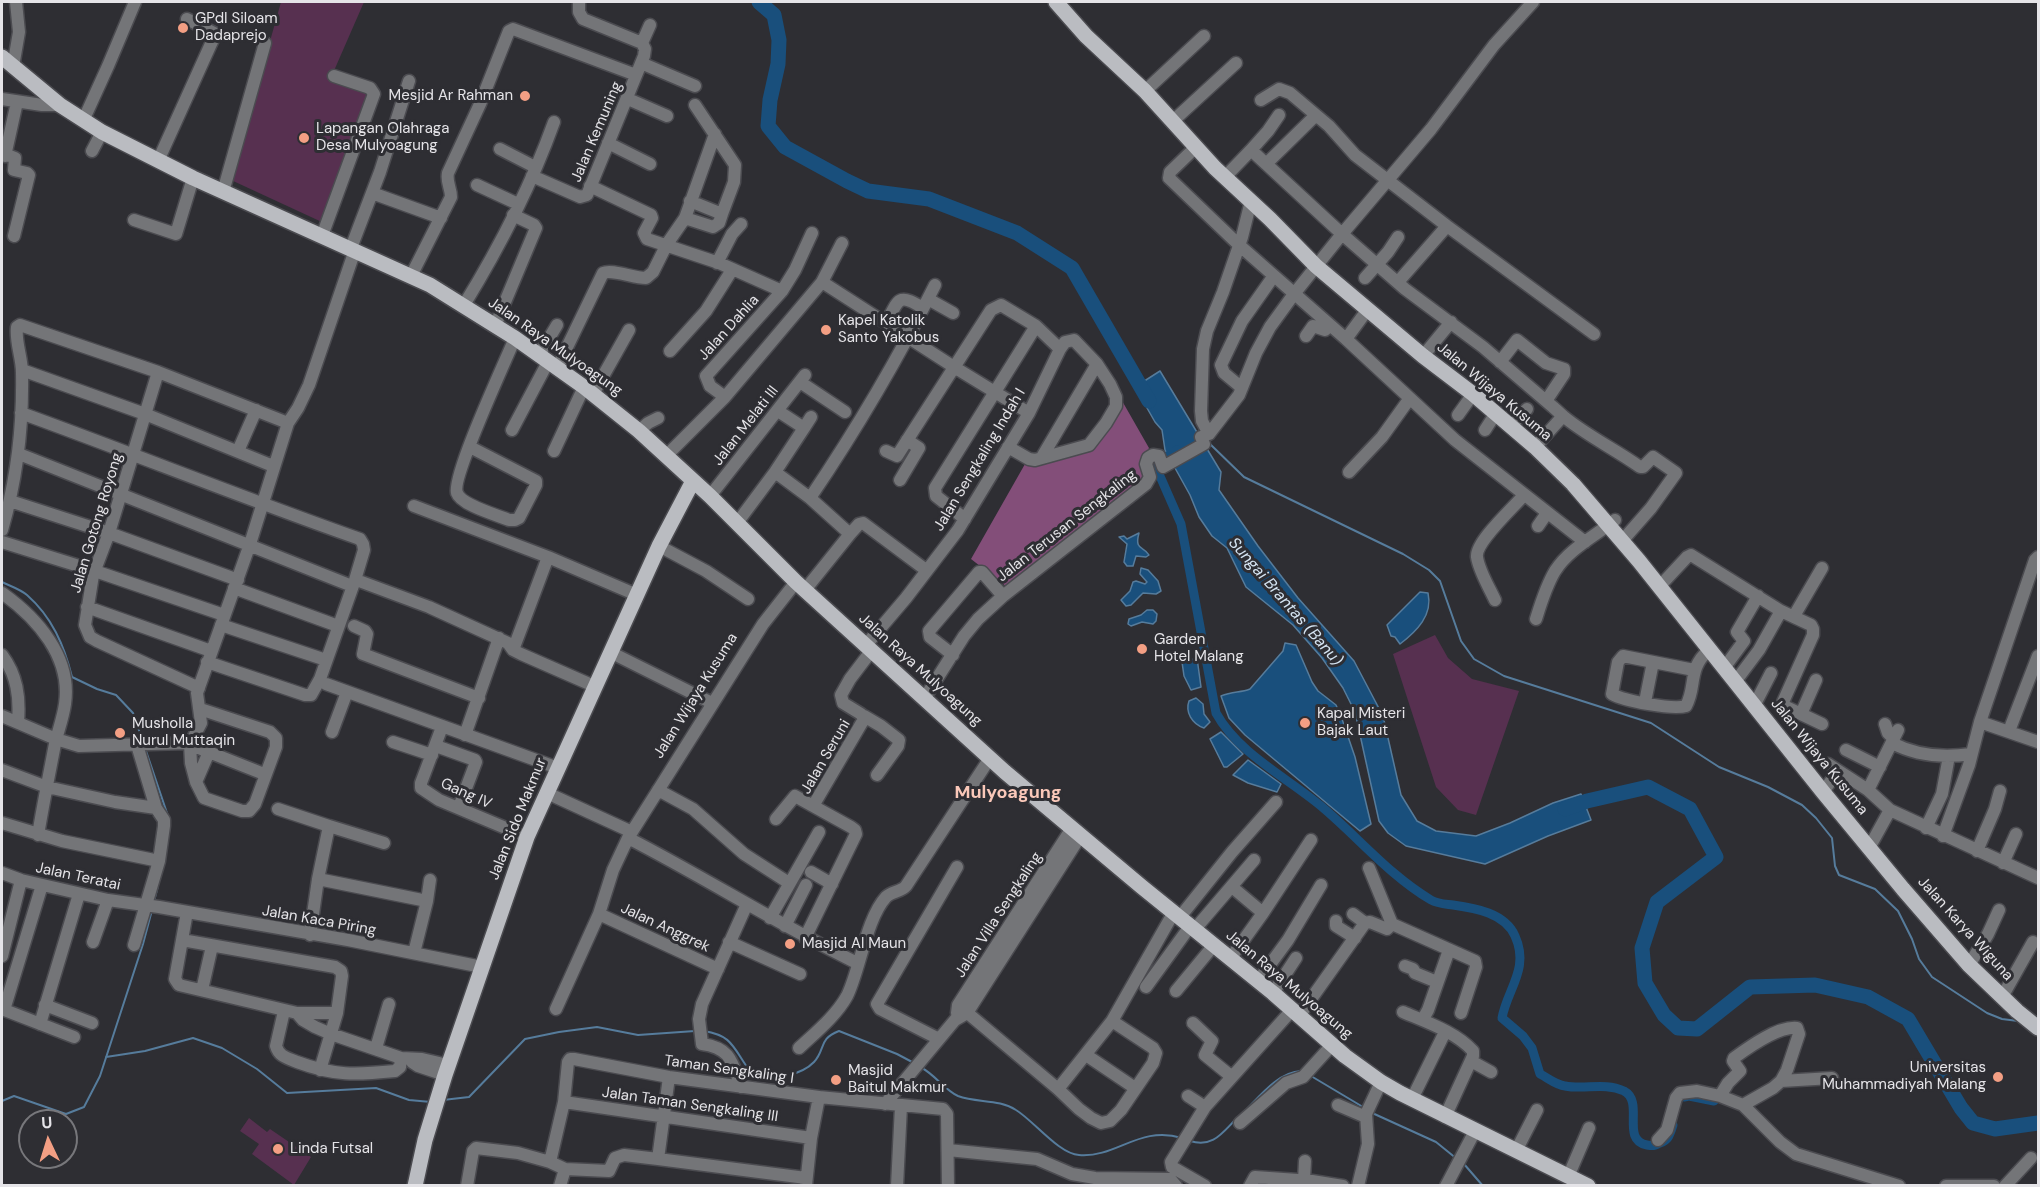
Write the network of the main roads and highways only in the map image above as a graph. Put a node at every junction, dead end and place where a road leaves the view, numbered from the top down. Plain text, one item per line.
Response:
1 (1056, 2) edge
2 (7, 62) edge
3 (693, 481) junction
4 (1869, 849) joint
5 (2030, 1022) edge
6 (1579, 1183) edge
7 (415, 1185) edge

1 - 4 main road, Jalan Wijaya Kusuma
2 - 3 main road, Jalan Raya Mulyoagung
3 - 6 main road, Jalan Raya Mulyoagung
3 - 7 main road, Jalan Sido Makmur
4 - 5 main road, Jalan Karya Wiguna

